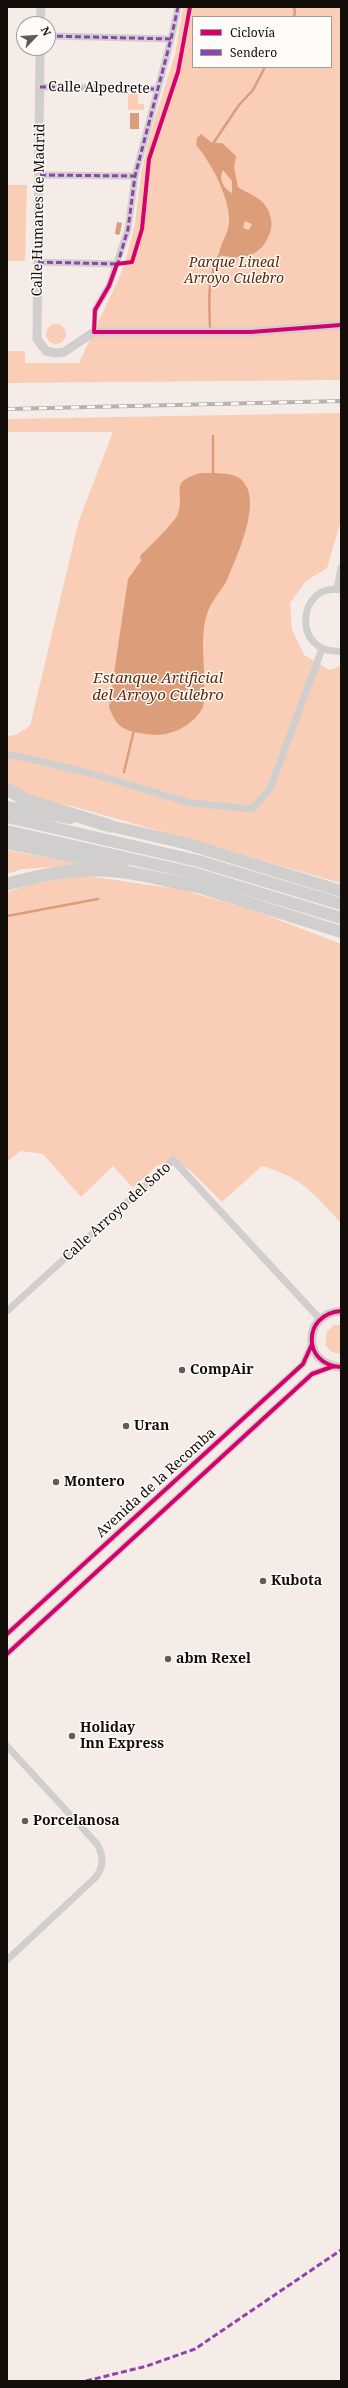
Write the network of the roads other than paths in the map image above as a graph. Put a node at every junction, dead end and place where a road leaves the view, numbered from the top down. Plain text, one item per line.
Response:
1 (178, 7) edge
2 (56, 36) edge
3 (172, 39) junction
4 (40, 56) edge
5 (40, 88) junction
6 (158, 89) junction
7 (40, 175) junction
8 (135, 176) junction
9 (38, 262) junction
10 (117, 264) junction
11 (95, 310) joint
12 (341, 325) edge
13 (94, 332) junction
14 (341, 568) edge
15 (339, 590) edge
16 (322, 648) junction
17 (341, 651) edge
18 (7, 754) edge
19 (7, 789) edge
20 (7, 807) edge
21 (7, 817) edge
22 (110, 826) junction
23 (7, 831) edge
24 (7, 844) edge
25 (7, 884) edge
26 (195, 886) junction
27 (341, 891) edge
28 (341, 904) edge
29 (275, 910) junction
30 (341, 918) edge
31 (341, 932) edge
32 (341, 940) edge
33 (7, 1311) edge
34 (341, 1311) edge
35 (320, 1319) junction
36 (312, 1344) junction
37 (337, 1367) edge
38 (7, 1634) edge
39 (7, 1654) edge
40 (7, 1746) edge
41 (7, 1960) edge

1 - 3 street
2 - 3 street
3 - 6 street
4 - 5 street, Calle Humanes de Madrid
5 - 6 street, Calle Alpedrete
5 - 7 street, Calle Humanes de Madrid
6 - 8 street
7 - 8 street
7 - 9 street, Calle Humanes de Madrid
8 - 10 street
9 - 10 street
9 - 13 street, Calle Humanes de Madrid
10 - 11 street
11 - 13 street
12 - 13 street
14 - 15 street
15 - 16 street
16 - 17 street
16 - 18 street
19 - 22 highway
20 - 22 highway
21 - 28 highway
22 - 27 highway
23 - 30 highway
24 - 26 highway
25 - 26 highway
26 - 29 highway
29 - 31 highway
29 - 32 highway
33 - 35 street, Calle Arroyo del Soto
34 - 35 street
35 - 36 street
36 - 37 street
36 - 38 street, Avenida de la Recomba
37 - 39 street, Avenida de la Recomba
40 - 41 street

